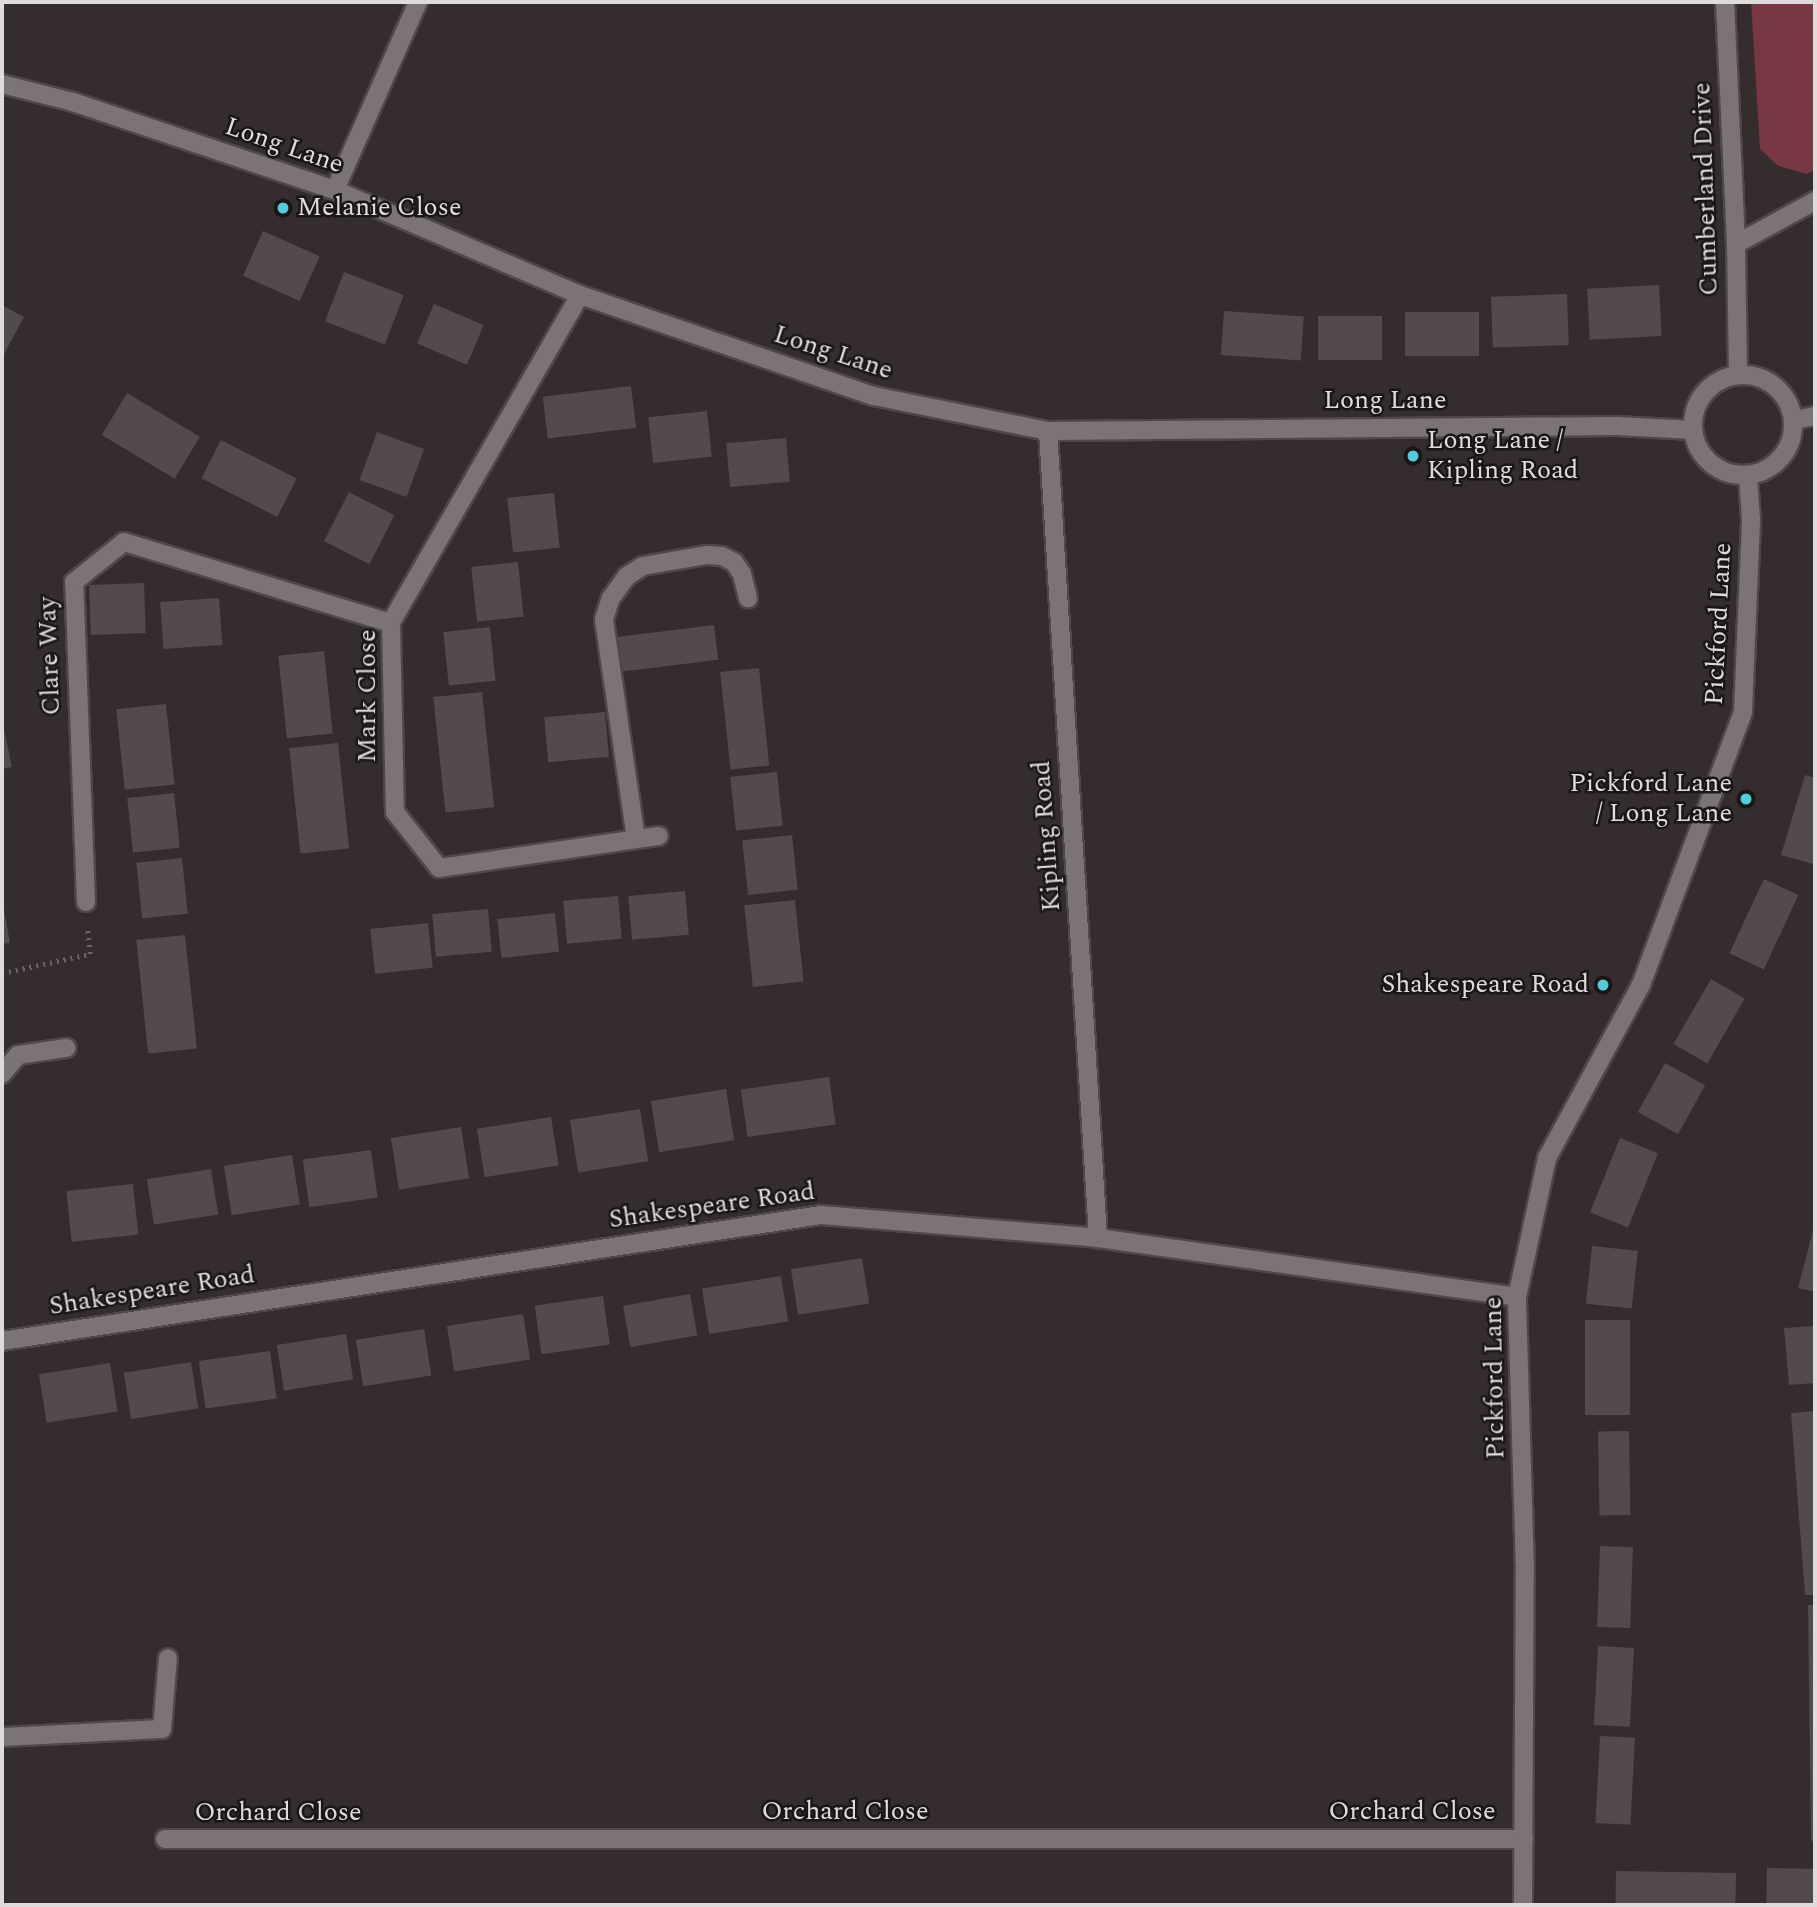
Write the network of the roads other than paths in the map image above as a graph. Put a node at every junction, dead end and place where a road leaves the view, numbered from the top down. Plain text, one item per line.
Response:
1 (418, 2) edge
2 (1725, 2) edge
3 (2, 84) edge
4 (335, 190) junction
5 (1815, 201) edge
6 (1736, 244) junction
7 (580, 295) junction
8 (1738, 375) junction
9 (1815, 416) edge
10 (1794, 420) junction
11 (1693, 430) junction
12 (1048, 431) junction
13 (1748, 476) junction
14 (748, 598) dead end
15 (391, 623) junction
16 (659, 836) dead end
17 (635, 839) junction
18 (86, 902) road end
19 (66, 1048) dead end
20 (2, 1074) edge
21 (1098, 1238) junction
22 (1517, 1297) junction
23 (2, 1341) edge
24 (168, 1658) dead end
25 (2, 1737) edge
26 (165, 1839) dead end
27 (1524, 1839) junction
28 (1523, 1905) edge

1 - 4 street
2 - 6 street, Cumberland Drive
3 - 4 street, Long Lane
4 - 7 street, Long Lane
5 - 6 street
6 - 8 street, Cumberland Drive
7 - 12 street, Long Lane
7 - 15 street, Mark Close
8 - 10 street
8 - 11 street
9 - 10 street
10 - 13 street
11 - 12 street, Long Lane
11 - 13 street
12 - 21 street, Kipling Road
13 - 22 street, Pickford Lane
14 - 17 street
15 - 17 street, Mark Close
15 - 18 street, Clare Way
16 - 17 street, Mark Close
19 - 20 street
21 - 22 street, Shakespeare Road
21 - 23 street, Shakespeare Road
22 - 27 street, Pickford Lane
24 - 25 street
26 - 27 street, Orchard Close
27 - 28 street, Pickford Lane

